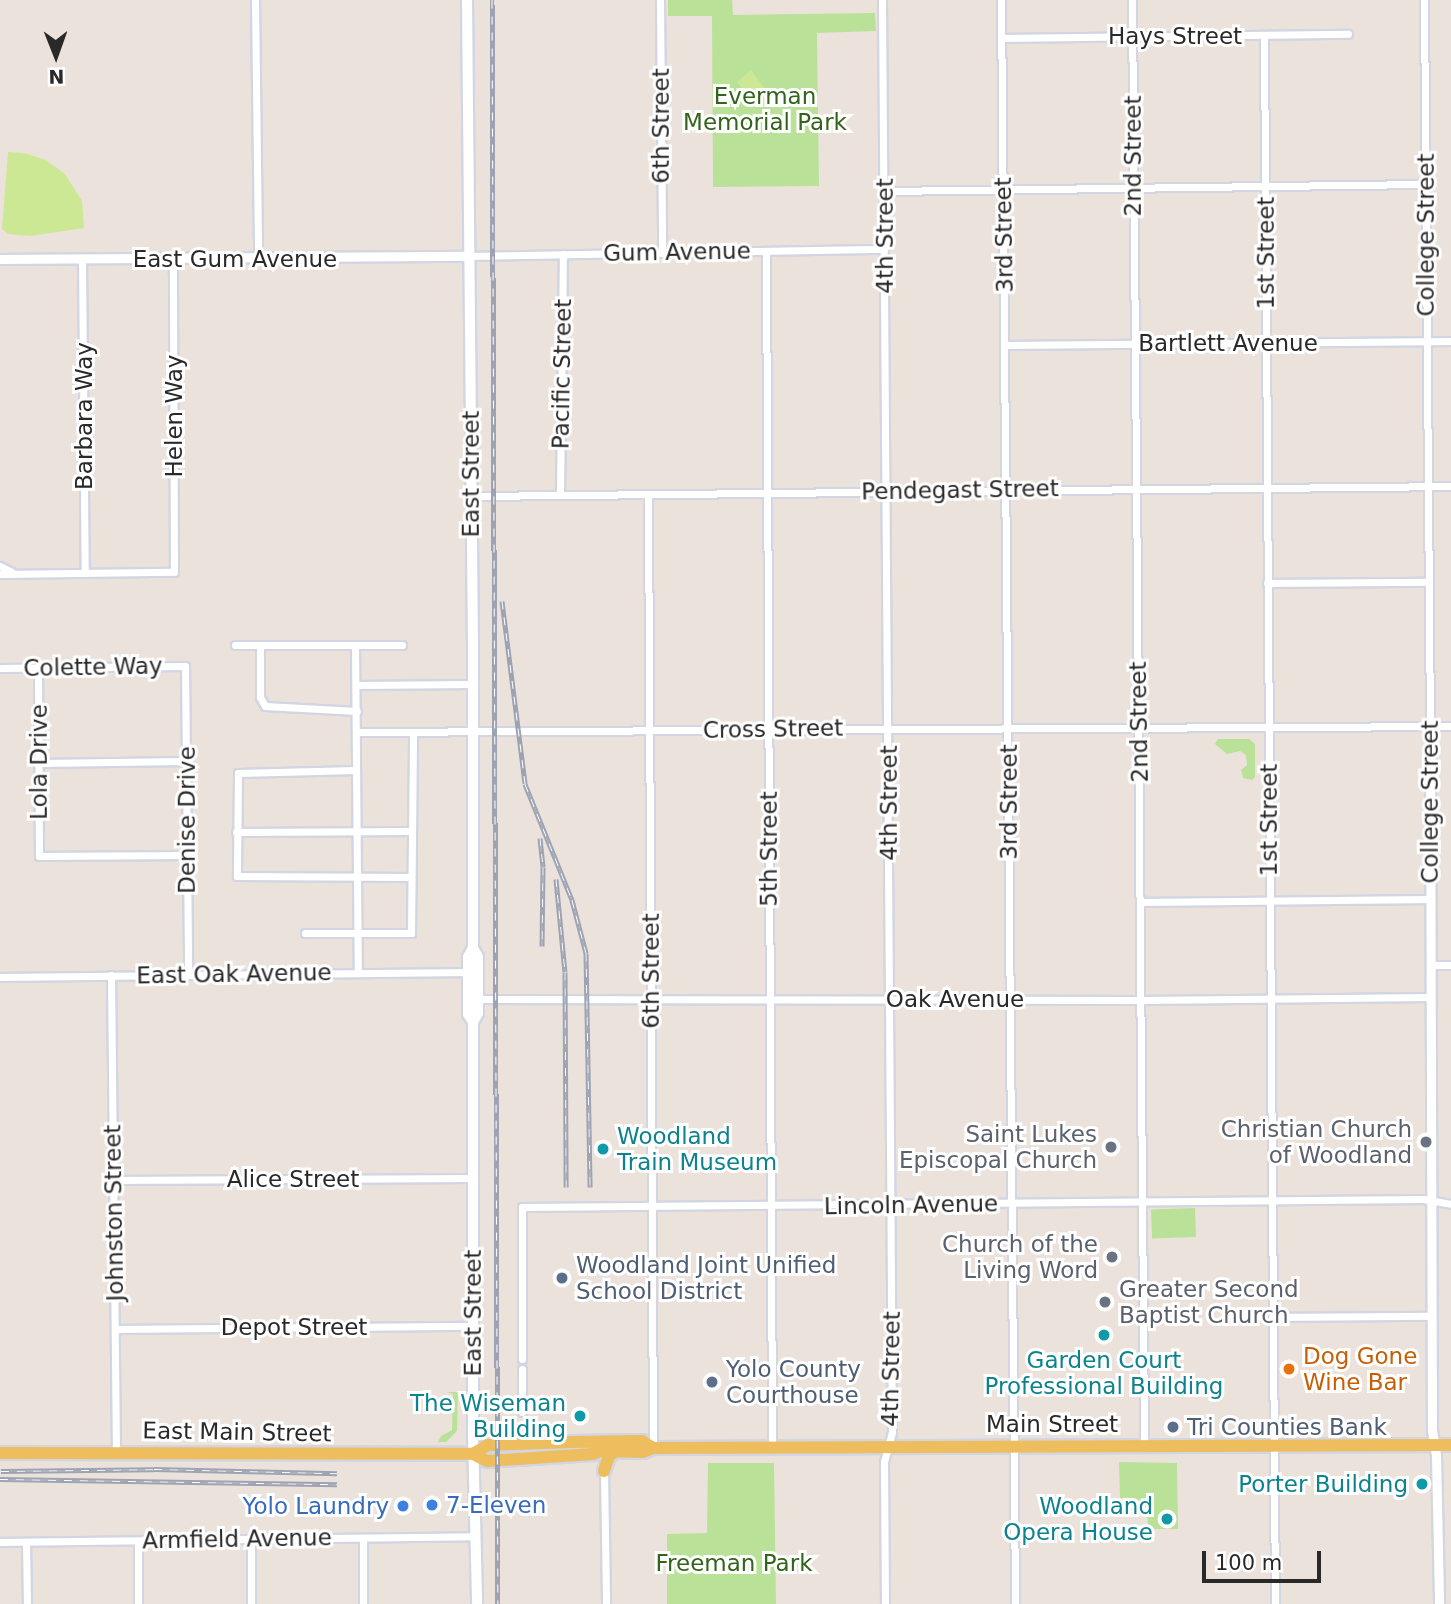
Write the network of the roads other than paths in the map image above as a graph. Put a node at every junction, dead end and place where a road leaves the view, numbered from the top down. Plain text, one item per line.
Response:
1 (255, 0) edge
2 (467, 0) edge
3 (660, 0) edge
4 (882, 0) edge
5 (1001, 0) edge
6 (1132, 0) edge
7 (1424, 0) edge
8 (1348, 34) dead end
9 (1133, 36) junction
10 (1264, 36) junction
11 (1002, 38) junction
12 (1426, 184) junction
13 (1132, 187) junction
14 (1266, 187) junction
15 (1003, 190) junction
16 (884, 191) junction
17 (884, 248) junction
18 (766, 251) junction
19 (662, 253) junction
20 (563, 254) junction
21 (470, 256) junction
22 (0, 259) edge
23 (82, 259) junction
24 (173, 260) junction
25 (258, 260) junction
26 (1451, 341) edge
27 (1427, 342) junction
28 (1267, 343) junction
29 (1136, 344) junction
30 (1005, 345) junction
31 (1428, 486) junction
32 (1451, 486) edge
33 (1268, 487) junction
34 (1137, 488) junction
35 (1006, 490) junction
36 (887, 491) junction
37 (768, 492) junction
38 (648, 494) junction
39 (561, 495) junction
40 (470, 496) junction
41 (0, 566) edge
42 (85, 573) junction
43 (0, 574) edge
44 (16, 574) junction
45 (1429, 582) junction
46 (1267, 583) junction
47 (234, 645) dead end
48 (260, 645) junction
49 (402, 645) dead end
50 (355, 646) junction
51 (185, 666) joint
52 (38, 667) junction
53 (0, 668) edge
54 (473, 684) junction
55 (357, 685) junction
56 (357, 711) junction
57 (1430, 726) junction
58 (1451, 726) edge
59 (1008, 727) junction
60 (1139, 727) junction
61 (1268, 727) junction
62 (889, 728) junction
63 (769, 729) junction
64 (649, 730) junction
65 (356, 732) junction
66 (413, 732) junction
67 (473, 732) junction
68 (186, 761) junction
69 (39, 763) junction
70 (356, 770) junction
71 (356, 831) junction
72 (410, 831) junction
73 (236, 832) junction
74 (187, 855) junction
75 (356, 876) junction
76 (410, 877) junction
77 (1430, 899) junction
78 (1269, 901) junction
79 (1141, 902) junction
80 (360, 932) junction
81 (305, 933) dead end
82 (473, 948) junction
83 (1431, 965) junction
84 (1451, 965) edge
85 (468, 972) junction
86 (358, 973) junction
87 (111, 975) junction
88 (188, 975) junction
89 (0, 976) edge
90 (651, 997) junction
91 (1431, 997) junction
92 (770, 998) junction
93 (890, 998) junction
94 (478, 999) junction
95 (1010, 999) junction
96 (1142, 1000) junction
97 (1270, 1000) junction
98 (473, 1022) junction
99 (473, 1178) junction
100 (114, 1180) junction
101 (1271, 1200) junction
102 (1143, 1202) junction
103 (1433, 1202) junction
104 (1012, 1204) junction
105 (1451, 1204) edge
106 (891, 1205) junction
107 (771, 1206) junction
108 (653, 1208) junction
109 (1432, 1316) junction
110 (1272, 1317) junction
111 (473, 1326) junction
112 (115, 1329) junction
113 (522, 1359) dead end
114 (522, 1370) dead end
115 (522, 1412) dead end
116 (1014, 1445) junction
117 (1144, 1445) junction
118 (1273, 1445) junction
119 (1434, 1445) junction
120 (1451, 1445) edge
121 (888, 1447) junction
122 (655, 1448) junction
123 (772, 1448) junction
124 (116, 1451) junction
125 (615, 1452) junction
126 (0, 1453) edge
127 (473, 1454) junction
128 (593, 1454) junction
129 (604, 1471) junction
130 (475, 1536) junction
131 (363, 1538) junction
132 (251, 1539) junction
133 (138, 1541) junction
134 (0, 1542) edge
135 (26, 1542) junction
136 (27, 1604) edge
137 (138, 1604) edge
138 (251, 1604) edge
139 (363, 1604) edge
140 (477, 1604) edge
141 (606, 1604) edge
142 (885, 1604) edge
143 (1015, 1604) edge
144 (1275, 1604) edge
145 (1439, 1604) edge

1 - 25 street
2 - 21 main road, East Street
3 - 19 street, 6th Street
4 - 16 street, 4th Street
5 - 11 street, 3rd Street
6 - 9 street, 2nd Street
7 - 12 street, College Street
8 - 10 street, Hays Street
9 - 10 street, Hays Street
9 - 11 street, Hays Street
9 - 13 street, 2nd Street
10 - 14 street, 1st Street
11 - 15 street, 3rd Street
12 - 14 street
12 - 27 street, College Street
13 - 14 street
13 - 15 street
13 - 29 street, 2nd Street
14 - 28 street, 1st Street
15 - 16 street
15 - 30 street, 3rd Street
16 - 17 street, 4th Street
17 - 18 street, Gum Avenue
17 - 36 street, 4th Street
18 - 19 street, Gum Avenue
18 - 37 street, 5th Street
19 - 20 street, Gum Avenue
20 - 21 street, Gum Avenue
20 - 39 street, Pacific Street
21 - 25 street, East Gum Avenue
21 - 40 main road, East Street
22 - 23 street, East Gum Avenue
23 - 24 street, East Gum Avenue
23 - 42 street, Barbara Way
24 - 25 street, East Gum Avenue
24 - 42 street, Helen Way
26 - 27 street, Bartlett Avenue
27 - 28 street, Bartlett Avenue
27 - 31 street, College Street
28 - 29 street, Bartlett Avenue
28 - 33 street, 1st Street
29 - 30 street, Bartlett Avenue
29 - 34 street, 2nd Street
30 - 35 street, 3rd Street
31 - 32 street, Pendegast Street
31 - 33 street, Pendegast Street
31 - 45 street, College Street
33 - 34 street, Pendegast Street
33 - 46 street, 1st Street
34 - 35 street, Pendegast Street
34 - 60 street, 2nd Street
35 - 36 street, Pendegast Street
35 - 59 street, 3rd Street
36 - 37 street, Pendegast Street
36 - 62 street, 4th Street
37 - 38 street, Pendegast Street
37 - 63 street, 5th Street
38 - 39 street, Pendegast Street
38 - 64 street, 6th Street
39 - 40 street, Pendegast Street
40 - 54 main road, East Street
41 - 44 street
42 - 44 street
43 - 44 street
45 - 46 street
45 - 57 street, College Street
46 - 61 street, 1st Street
47 - 48 street
48 - 50 street
48 - 56 street
49 - 50 street
50 - 55 street
51 - 52 street, Colette Way
51 - 68 street, Denise Drive
52 - 53 street, Colette Way
52 - 69 street, Lola Drive
54 - 55 street
54 - 67 main road, East Street
55 - 56 street
56 - 65 street
57 - 58 street, Cross Street
57 - 61 street, Cross Street
57 - 77 street, College Street
59 - 60 street, Cross Street
59 - 62 street, Cross Street
59 - 95 street, 3rd Street
60 - 61 street, Cross Street
60 - 79 street, 2nd Street
61 - 78 street, 1st Street
62 - 63 street, Cross Street
62 - 93 street, 4th Street
63 - 64 street, Cross Street
63 - 92 street, 5th Street
64 - 67 street, Cross Street
64 - 90 street, 6th Street
65 - 66 street, Cross Street
65 - 70 street
66 - 67 street, Cross Street
66 - 72 street
67 - 82 main road, East Street
68 - 69 street
68 - 74 street, Denise Drive
69 - 74 street, Lola Drive
70 - 71 street
70 - 73 street
71 - 72 street
71 - 73 street
71 - 75 street
72 - 76 street
73 - 75 street
74 - 88 street, Denise Drive
75 - 76 street
75 - 80 street
76 - 80 street
77 - 78 street
77 - 83 street, College Street
78 - 79 street
78 - 97 street, 1st Street
79 - 96 street, 2nd Street
80 - 81 street
80 - 86 street
82 - 85 main road, East Street
82 - 94 main road, East Street
83 - 84 street
83 - 91 street, College Street
85 - 86 street, East Oak Avenue
85 - 98 main road, East Street
86 - 88 street, East Oak Avenue
87 - 88 street, East Oak Avenue
87 - 89 street, East Oak Avenue
87 - 100 street, Johnston Street
90 - 92 street, Oak Avenue
90 - 94 street, Oak Avenue
90 - 108 street, 6th Street
91 - 97 street, Oak Avenue
91 - 103 street, College Street
92 - 93 street, Oak Avenue
92 - 107 street, 5th Street
93 - 95 street, Oak Avenue
93 - 106 street, 4th Street
94 - 98 main road, East Street
95 - 96 street, Oak Avenue
95 - 104 street, 3rd Street
96 - 97 street, Oak Avenue
96 - 102 street, 2nd Street
97 - 101 street, 1st Street
98 - 99 main road, East Street
99 - 100 street, Alice Street
99 - 111 main road, East Street
100 - 112 street, Johnston Street
101 - 102 street, Lincoln Avenue
101 - 103 street, Lincoln Avenue
101 - 110 street, 1st Street
102 - 104 street, Lincoln Avenue
102 - 117 street, 2nd Street
103 - 105 street, Lincoln Avenue
103 - 109 street, College Street
104 - 106 street, Lincoln Avenue
104 - 116 street, 3rd Street
106 - 107 street, Lincoln Avenue
106 - 121 street, 4th Street
107 - 108 street, Lincoln Avenue
107 - 123 street, 5th Street
108 - 113 street, Lincoln Avenue
108 - 122 street, 6th Street
109 - 110 street
109 - 119 street, College Street
110 - 118 street, 1st Street
111 - 112 street, Depot Street
111 - 127 main road, East Street
112 - 124 street, Johnston Street
114 - 115 street
116 - 117 main road, Main Street
116 - 121 main road, Main Street
116 - 143 street, 3rd Street
117 - 118 main road, Main Street
118 - 119 main road, Main Street
118 - 144 street, 1st Street
119 - 120 main road, Main Street
119 - 145 street, College Street
121 - 123 main road, Main Street
121 - 142 street, 4th Street
122 - 123 main road, Main Street
122 - 125 main road, Main Street
122 - 127 main road, Main Street
124 - 126 main road, East Main Street
124 - 127 main road, East Main Street
125 - 128 main road, Main Street
125 - 129 main road
127 - 128 main road, Main Street
127 - 130 main road, East Street
128 - 129 main road
129 - 141 street
130 - 131 street, Armfield Avenue
130 - 140 main road, East Street
131 - 132 street, Armfield Avenue
131 - 139 street
132 - 133 street, Armfield Avenue
132 - 138 street
133 - 135 street, Armfield Avenue
133 - 137 street
134 - 135 street, Armfield Avenue
135 - 136 street

